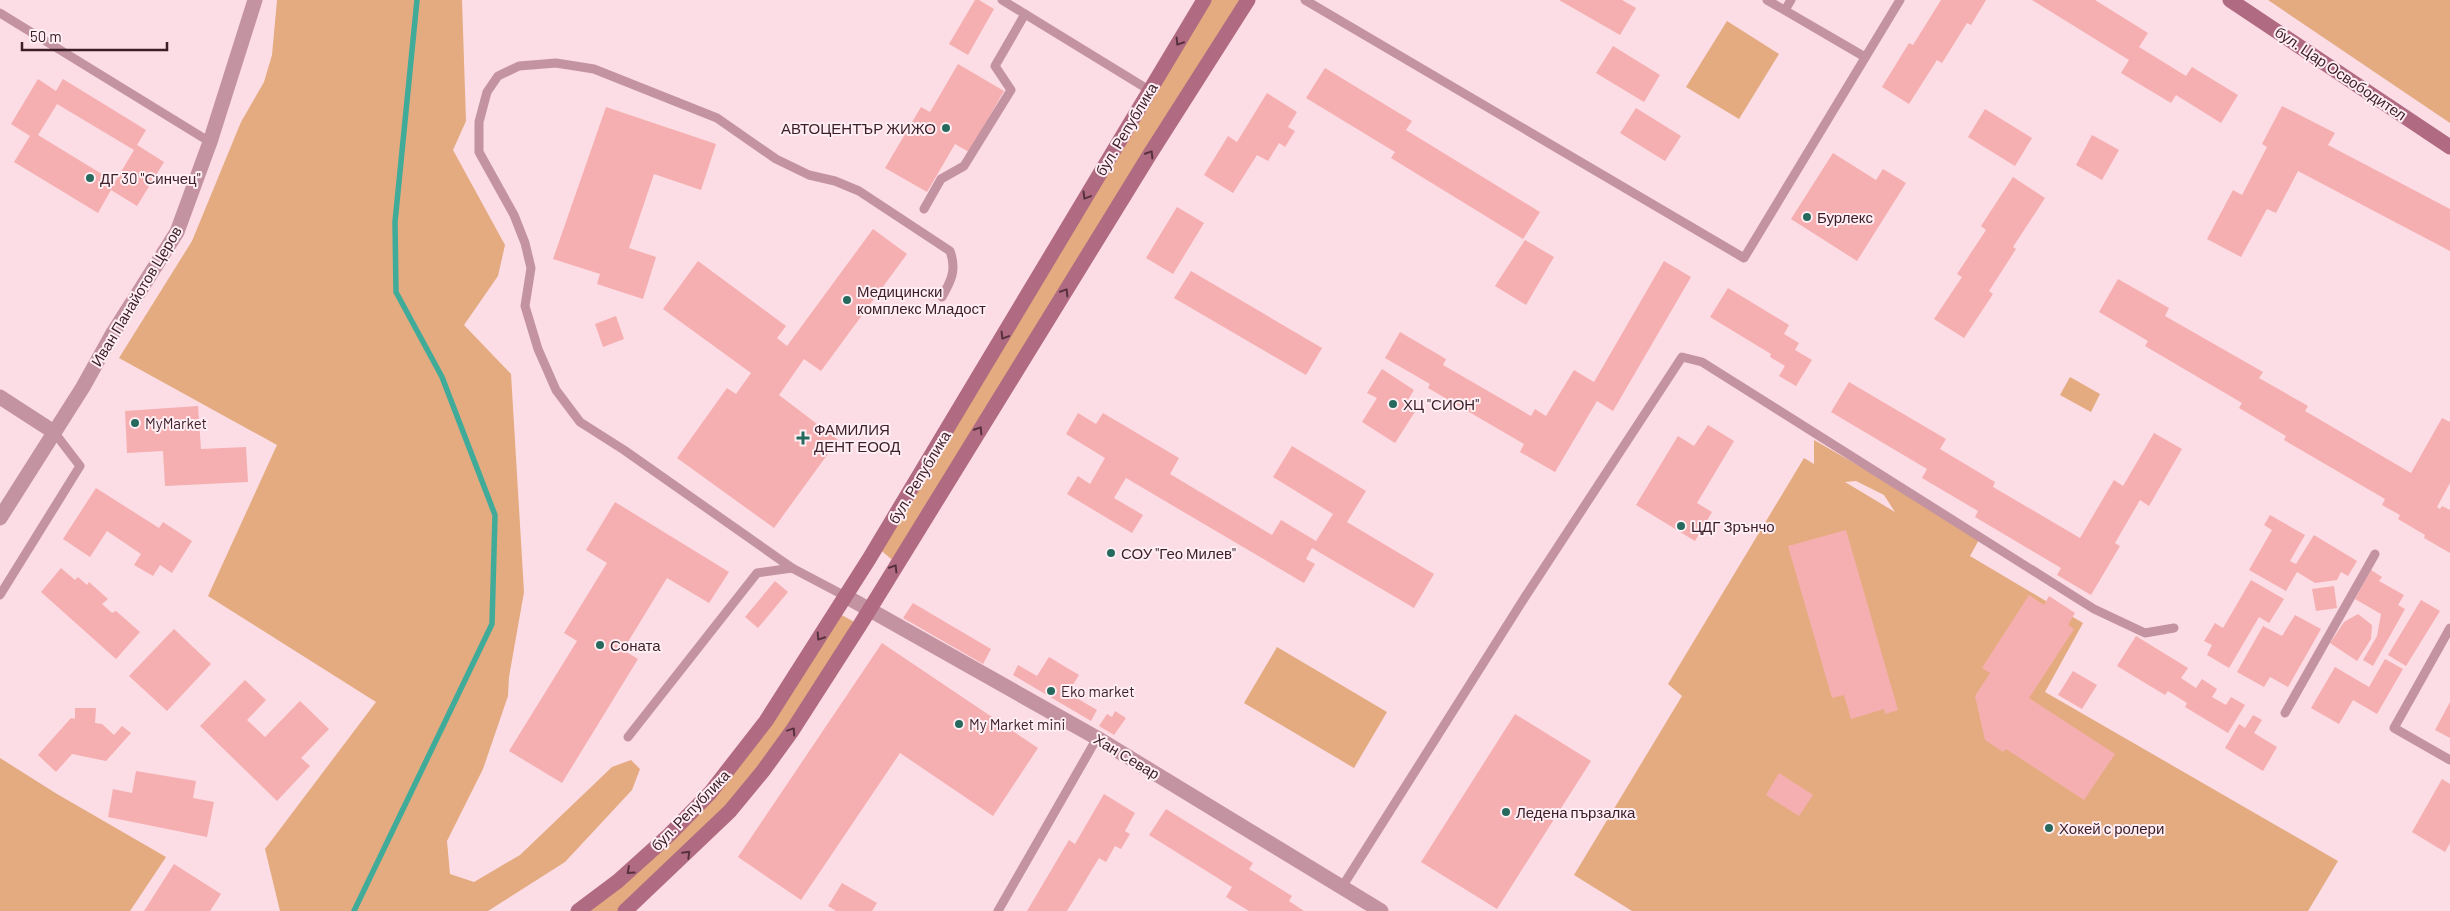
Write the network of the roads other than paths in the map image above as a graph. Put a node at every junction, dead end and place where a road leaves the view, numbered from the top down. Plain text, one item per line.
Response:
1 (255, 0) edge
2 (1002, 0) edge
3 (1204, 0) edge
4 (1248, 0) edge
5 (1305, 0) edge
6 (1767, 0) edge
7 (1791, 0) edge
8 (1900, 0) edge
9 (2230, 0) edge
10 (1784, 10) junction
11 (0, 13) edge
12 (1025, 14) junction
13 (1865, 57) junction
14 (1149, 90) junction
15 (210, 142) junction
16 (2450, 147) edge
17 (924, 209) dead end
18 (942, 297) dead end
19 (0, 397) edge
20 (54, 432) junction
21 (0, 518) edge
22 (2375, 554) dead end
23 (792, 568) junction
24 (0, 594) edge
25 (847, 597) junction
26 (868, 610) junction
27 (2174, 628) dead end
28 (2450, 628) edge
29 (2285, 714) dead end
30 (628, 737) dead end
31 (1097, 738) junction
32 (2450, 760) edge
33 (1342, 887) junction
34 (578, 911) edge
35 (625, 911) edge
36 (998, 911) edge
37 (1380, 911) edge

1 - 15 street, Иван Панайотов Церов
2 - 12 lane
3 -> 14 street, бул. Република
26 -> 4 street, бул. Република
5 - 13 lane
6 - 10 lane
7 - 10 lane
8 - 13 lane
9 - 16 street, бул. Цар Освободител
10 - 13 lane
11 - 15 lane
12 - 14 lane
12 - 17 lane
14 -> 25 street, бул. Република
15 - 20 street, Иван Панайотов Церов
18 - 23 lane
19 - 20 street
20 - 21 street, Иван Панайотов Церов
20 - 24 lane
22 - 29 lane
23 - 25 lane
23 - 30 lane
25 - 26 street, Хан Севар
25 -> 34 street, бул. Република
26 - 31 street, Хан Севар
35 -> 26 street, бул. Република
27 - 33 lane
28 - 32 lane
31 - 33 street, Хан Севар
31 - 36 lane
33 - 37 street, Хан Севар

